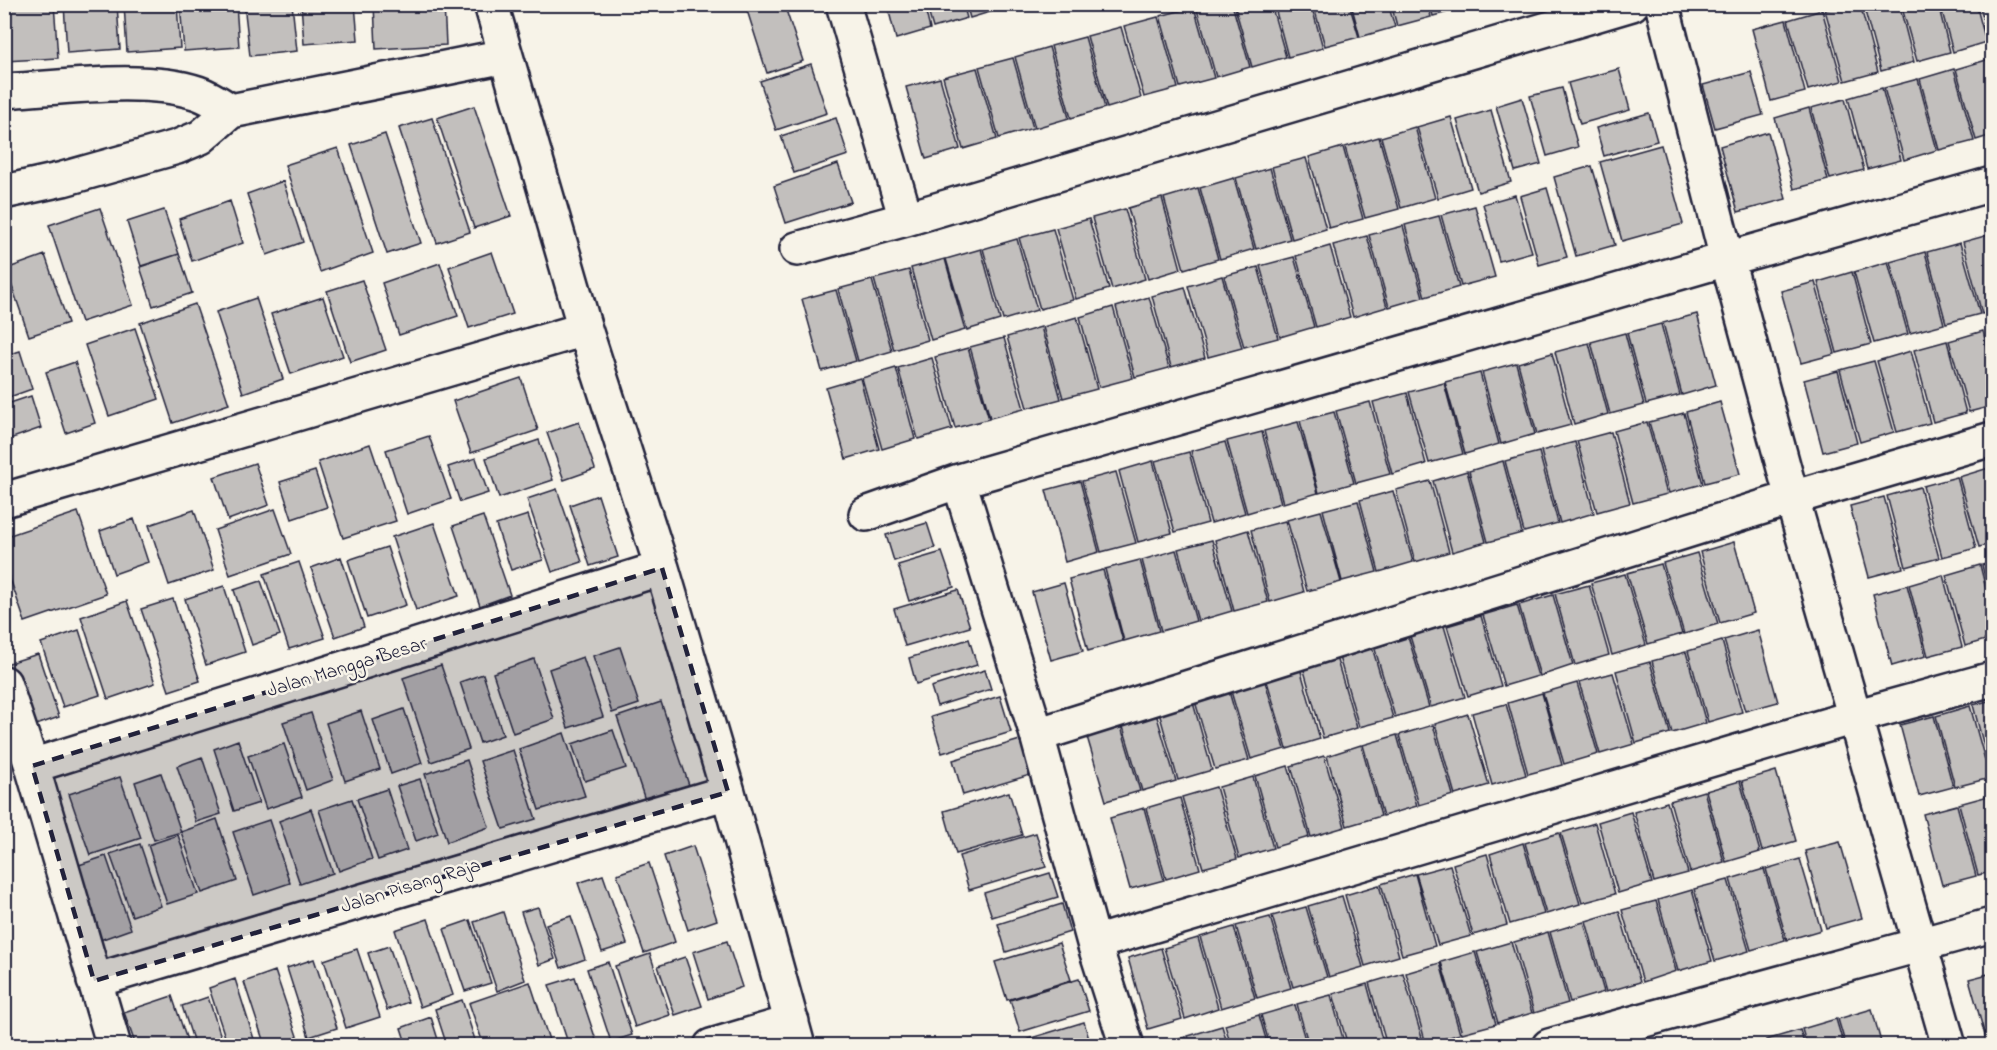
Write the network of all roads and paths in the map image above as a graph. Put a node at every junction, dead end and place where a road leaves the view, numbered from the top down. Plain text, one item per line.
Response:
1 (491, 4) edge
2 (843, 4) edge
3 (1632, 4) edge
4 (1662, 4) edge
5 (505, 56) junction
6 (4, 92) edge
7 (231, 111) junction
8 (1992, 184) edge
9 (4, 192) edge
10 (906, 219) junction
11 (797, 249) dead end
12 (1727, 259) junction
13 (585, 329) junction
14 (1992, 439) edge
15 (959, 481) junction
16 (1792, 498) junction
17 (4, 500) edge
18 (866, 514) dead end
19 (662, 568) junction
20 (1992, 679) edge
21 (4, 682) edge
22 (1854, 717) junction
23 (1037, 735) junction
24 (32, 766) junction
25 (728, 792) junction
26 (1992, 925) edge
27 (1094, 943) junction
28 (1920, 945) junction
29 (94, 981) junction
30 (795, 1034) edge
31 (114, 1046) edge
32 (711, 1046) edge
33 (1126, 1046) edge
34 (1549, 1046) edge
35 (1949, 1046) edge

1 - 5 street
2 - 10 street
3 - 10 street
4 - 12 street
5 - 7 street
5 - 13 street
6 - 7 street
7 - 9 street
8 - 12 street
10 - 11 street
12 - 15 street
12 - 16 street
13 - 17 street
13 - 19 street
14 - 16 street
15 - 18 street
15 - 23 street
16 - 22 street
16 - 23 street
19 - 24 street, Jalan Mangga Besar
19 - 25 street
20 - 22 street
21 - 24 street
22 - 27 street
22 - 28 street
23 - 27 street
24 - 29 street
25 - 29 street, Jalan Pisang Raja
25 - 30 street
26 - 28 street
27 - 33 street
28 - 34 street
28 - 35 street
29 - 31 street
30 - 32 street

